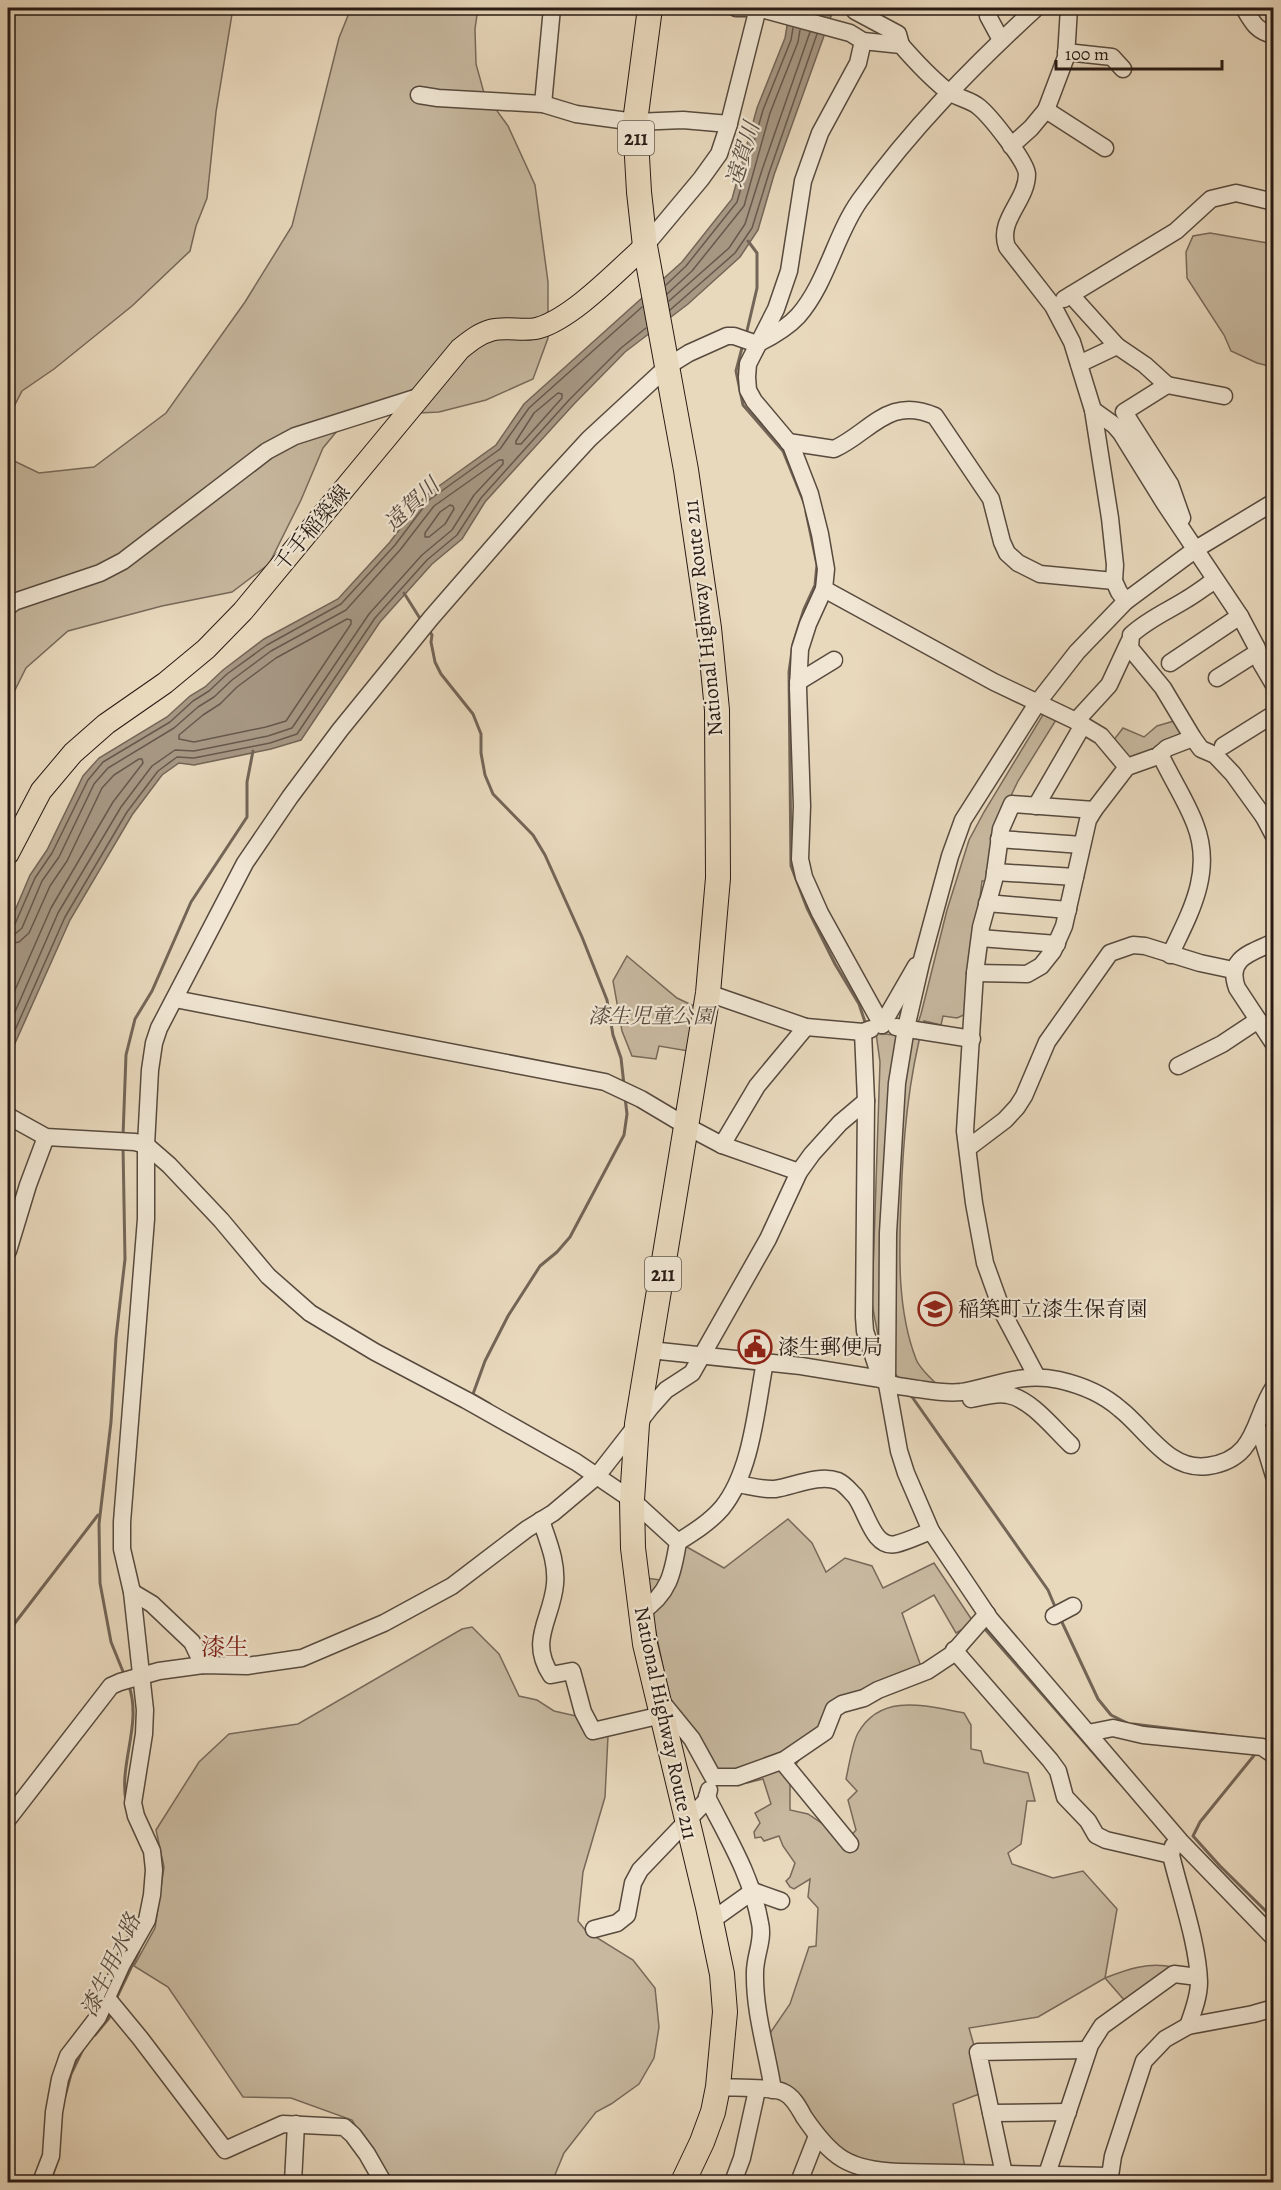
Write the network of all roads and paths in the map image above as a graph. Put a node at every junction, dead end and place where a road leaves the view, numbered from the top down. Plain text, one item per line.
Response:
1 (552, 8) edge
2 (650, 8) edge
3 (736, 8) edge
4 (761, 8) edge
5 (991, 8) edge
6 (1036, 8) edge
7 (1069, 8) edge
8 (1244, 8) edge
9 (855, 10) dead end
10 (1274, 35) edge
11 (857, 37) junction
12 (1001, 40) junction
13 (901, 45) junction
14 (1066, 52) junction
15 (1123, 69) dead end
16 (949, 92) junction
17 (419, 95) dead end
18 (543, 104) junction
19 (1046, 110) junction
20 (635, 122) junction
21 (729, 124) junction
22 (1011, 146) junction
23 (1105, 148) dead end
24 (1274, 202) edge
25 (647, 257) junction
26 (1071, 295) junction
27 (1053, 306) junction
28 (757, 344) junction
29 (1117, 346) junction
30 (667, 360) junction
31 (1079, 364) junction
32 (1167, 385) junction
33 (421, 396) junction
34 (1224, 396) dead end
35 (1093, 410) junction
36 (788, 442) junction
37 (1274, 502) edge
38 (1192, 543) junction
39 (1215, 579) junction
40 (1114, 581) junction
41 (824, 589) junction
42 (1126, 601) junction
43 (8, 607) edge
44 (1240, 616) junction
45 (1129, 642) junction
46 (1264, 656) edge
47 (834, 660) dead end
48 (1170, 663) dead end
49 (1217, 678) dead end
50 (798, 682) junction
51 (1274, 685) edge
52 (1038, 702) junction
53 (1274, 714) edge
54 (1079, 723) junction
55 (1192, 738) junction
56 (1223, 746) dead end
57 (1160, 754) junction
58 (1127, 767) junction
59 (1036, 806) junction
60 (1094, 810) junction
61 (1269, 815) edge
62 (1274, 836) edge
63 (999, 839) junction
64 (1082, 845) junction
65 (8, 854) edge
66 (995, 872) junction
67 (1075, 877) junction
68 (987, 903) junction
69 (1068, 910) junction
70 (980, 938) junction
71 (1274, 942) edge
72 (1057, 944) junction
73 (924, 951) junction
74 (1170, 955) junction
75 (1233, 970) junction
76 (975, 973) junction
77 (708, 993) junction
78 (175, 999) junction
79 (1258, 1020) junction
80 (882, 1025) junction
81 (806, 1027) junction
82 (906, 1028) junction
83 (863, 1032) junction
84 (972, 1039) junction
85 (1274, 1044) edge
86 (1178, 1066) dead end
87 (866, 1101) junction
88 (8, 1116) edge
89 (688, 1128) junction
90 (46, 1137) junction
91 (146, 1145) junction
92 (722, 1145) junction
93 (968, 1148) junction
94 (799, 1172) junction
95 (8, 1251) edge
96 (650, 1350) junction
97 (703, 1355) junction
98 (765, 1362) junction
99 (1037, 1377) junction
100 (884, 1381) junction
101 (1274, 1387) edge
102 (966, 1390) junction
103 (637, 1424) junction
104 (1257, 1428) junction
105 (1071, 1445) dead end
106 (597, 1476) junction
107 (1274, 1476) edge
108 (738, 1484) junction
109 (632, 1500) junction
110 (541, 1521) junction
111 (931, 1531) junction
112 (678, 1542) junction
113 (132, 1592) junction
114 (1073, 1606) dead end
115 (641, 1612) junction
116 (987, 1614) junction
117 (1054, 1616) dead end
118 (954, 1650) junction
119 (203, 1665) junction
120 (141, 1676) junction
121 (660, 1706) junction
122 (1088, 1733) junction
123 (1274, 1755) edge
124 (782, 1761) junction
125 (713, 1777) junction
126 (707, 1797) junction
127 (8, 1819) edge
128 (687, 1822) junction
129 (850, 1844) dead end
130 (1175, 1848) junction
131 (753, 1891) junction
132 (781, 1901) dead end
133 (711, 1921) junction
134 (594, 1929) dead end
135 (1274, 1938) edge
136 (1198, 1977) junction
137 (106, 1998) junction
138 (1274, 2008) edge
139 (1188, 2026) junction
140 (1088, 2050) junction
141 (718, 2087) junction
142 (765, 2090) junction
143 (1068, 2112) junction
144 (991, 2113) junction
145 (296, 2124) junction
146 (817, 2136) junction
147 (1004, 2174) junction
148 (1047, 2174) junction
149 (878, 2177) edge
150 (986, 2178) edge
151 (1111, 2179) edge
152 (40, 2182) edge
153 (293, 2182) edge
154 (383, 2182) edge
155 (683, 2182) edge
156 (733, 2182) edge
157 (799, 2182) edge

1 - 18 street
2 - 20 highway, National Highway Route 211 / 211
3 - 4 street
4 - 11 street
4 - 21 street
5 - 12 street
6 - 12 street
7 - 14 street
8 - 10 street
9 - 13 street
11 - 13 street
11 - 28 street
12 - 16 street
13 - 16 street
14 - 15 street
14 - 19 street
16 - 22 street
16 - 28 street
17 - 18 street
18 - 20 street
19 - 22 street
19 - 23 street
20 - 21 street
20 - 25 highway, National Highway Route 211 / 211
21 - 25 street
22 - 27 street
24 - 26 street
25 - 30 highway, National Highway Route 211 / 211
25 - 33 main road, 千手稲築線
26 - 27 street
26 - 29 street
27 - 31 street
28 - 30 street
28 - 36 street
29 - 31 street
29 - 32 street
30 - 77 highway, National Highway Route 211 / 211
30 - 78 street
31 - 35 street
32 - 34 street
32 - 38 street
33 - 43 street
33 - 65 main road, 千手稲築線
35 - 38 street
35 - 40 street
36 - 40 street
36 - 41 street
37 - 38 street
38 - 39 street
38 - 42 street
39 - 44 street
39 - 45 street
40 - 42 street
41 - 50 street
41 - 52 street
42 - 52 street
44 - 46 street
44 - 48 street
45 - 54 street
45 - 55 street
46 - 49 street
46 - 51 street
47 - 50 street
50 - 80 street
52 - 54 street
52 - 73 street
53 - 56 street
54 - 58 street
54 - 59 street
55 - 57 street
55 - 61 street
57 - 58 street
57 - 74 street
58 - 60 street
59 - 60 street
59 - 63 street
60 - 64 street
61 - 62 street
63 - 64 street
63 - 66 street
64 - 67 street
66 - 67 street
66 - 68 street
67 - 69 street
68 - 69 street
68 - 70 street
69 - 72 street
70 - 72 street
70 - 76 street
71 - 75 street
72 - 76 street
73 - 80 street
73 - 82 street
74 - 75 street
74 - 93 street
75 - 79 street
76 - 84 street
77 - 81 street
77 - 89 highway, National Highway Route 211 / 211
78 - 89 street
78 - 91 street
79 - 85 street
79 - 86 street
80 - 82 street
80 - 83 street
81 - 83 street
81 - 92 street
82 - 84 street
82 - 100 street
83 - 87 street
84 - 93 street
87 - 94 street
87 - 100 street
88 - 90 street
89 - 92 street
89 - 96 highway, National Highway Route 211 / 211
90 - 91 street
90 - 95 street
91 - 106 street
91 - 113 street
92 - 94 street
93 - 99 street
94 - 97 street
96 - 97 street
96 - 103 highway, National Highway Route 211 / 211
97 - 98 street
97 - 103 street
98 - 100 street
98 - 108 street
99 - 102 street
99 - 104 street
100 - 102 street
100 - 111 street
101 - 104 street
102 - 105 street
103 - 106 street
103 - 109 highway, National Highway Route 211 / 211
104 - 107 street
106 - 109 street
106 - 110 street
108 - 111 street
108 - 112 street
109 - 112 street
109 - 115 highway, National Highway Route 211 / 211
110 - 119 street
110 - 121 street
111 - 116 street
112 - 115 street
113 - 119 street
113 - 120 street
114 - 117 street
115 - 121 highway, National Highway Route 211 / 211
116 - 118 street
116 - 122 street
118 - 124 street
118 - 130 street
119 - 120 street
120 - 127 street
120 - 137 street
121 - 125 street
121 - 128 highway, National Highway Route 211 / 211
122 - 123 street
122 - 130 street
124 - 125 street
124 - 129 street
125 - 126 street
126 - 128 street
126 - 131 street
128 - 133 highway, National Highway Route 211 / 211
128 - 134 street
130 - 135 street
130 - 136 street
131 - 132 street
131 - 133 street
131 - 142 street
133 - 141 highway, National Highway Route 211 / 211
136 - 139 street
136 - 140 street
137 - 145 street
137 - 152 street
138 - 139 street
139 - 151 street
140 - 143 street
140 - 144 street
141 - 142 street
141 - 155 highway, National Highway Route 211 / 211
142 - 146 street
142 - 156 street
143 - 144 street
143 - 148 street
144 - 147 street
145 - 153 street
145 - 154 street
146 - 149 street
146 - 157 street
147 - 148 street
147 - 150 street
148 - 151 street
149 - 150 street

